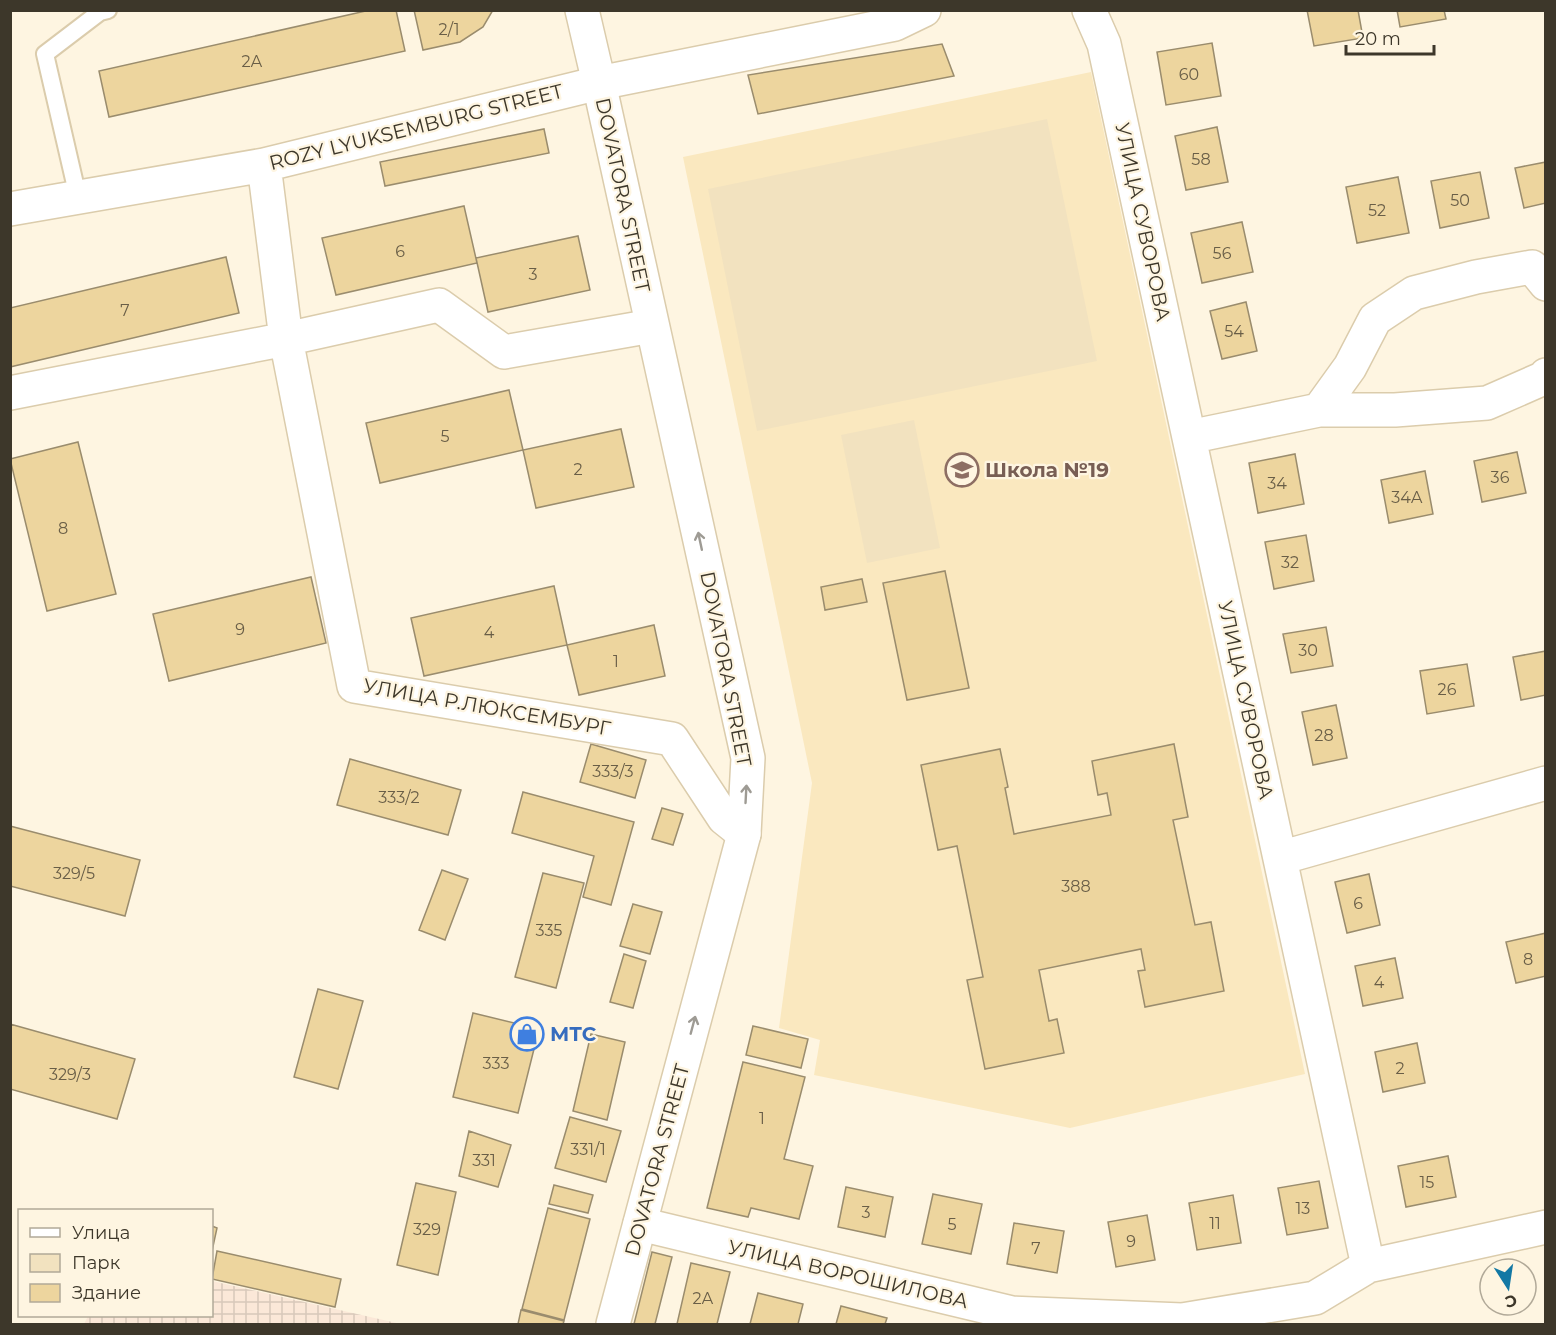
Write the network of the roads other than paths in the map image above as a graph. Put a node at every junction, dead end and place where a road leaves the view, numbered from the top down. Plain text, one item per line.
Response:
1 (108, 10) edge
2 (582, 10) edge
3 (924, 10) edge
4 (1089, 10) edge
5 (599, 83) junction
6 (264, 165) junction
7 (78, 197) junction
8 (10, 209) edge
9 (1545, 284) edge
10 (652, 326) junction
11 (286, 339) junction
12 (1545, 375) edge
13 (10, 393) edge
14 (1319, 410) junction
15 (1189, 436) junction
16 (1545, 785) edge
17 (744, 834) junction
18 (1280, 858) junction
19 (640, 1224) junction
20 (1545, 1227) edge
21 (1368, 1266) junction
22 (613, 1324) edge

1 - 7 lane
2 - 5 street, DOVATORA STREET
3 - 5 street, ROZY LYUKSEMBURG STREET
4 - 15 street, УЛИЦА СУВОРОВА
5 - 6 street, ROZY LYUKSEMBURG STREET
5 - 10 street, DOVATORA STREET
6 - 7 street, ROZY LYUKSEMBURG STREET
6 - 11 street, УЛИЦА Р.ЛЮКСЕМБУРГ
7 - 8 street, ROZY LYUKSEMBURG STREET
9 - 14 street
10 - 11 street
17 -> 10 street, DOVATORA STREET
11 - 13 street
11 - 17 street, УЛИЦА Р.ЛЮКСЕМБУРГ
12 - 14 street
14 - 15 street
15 - 18 street, УЛИЦА СУВОРОВА
16 - 18 street
19 -> 17 street, DOVATORA STREET
18 - 21 street, УЛИЦА СУВОРОВА
19 - 21 street, УЛИЦА ВОРОШИЛОВА
19 - 22 street, DOVATORA STREET
20 - 21 street, УЛИЦА ВОРОШИЛОВА

